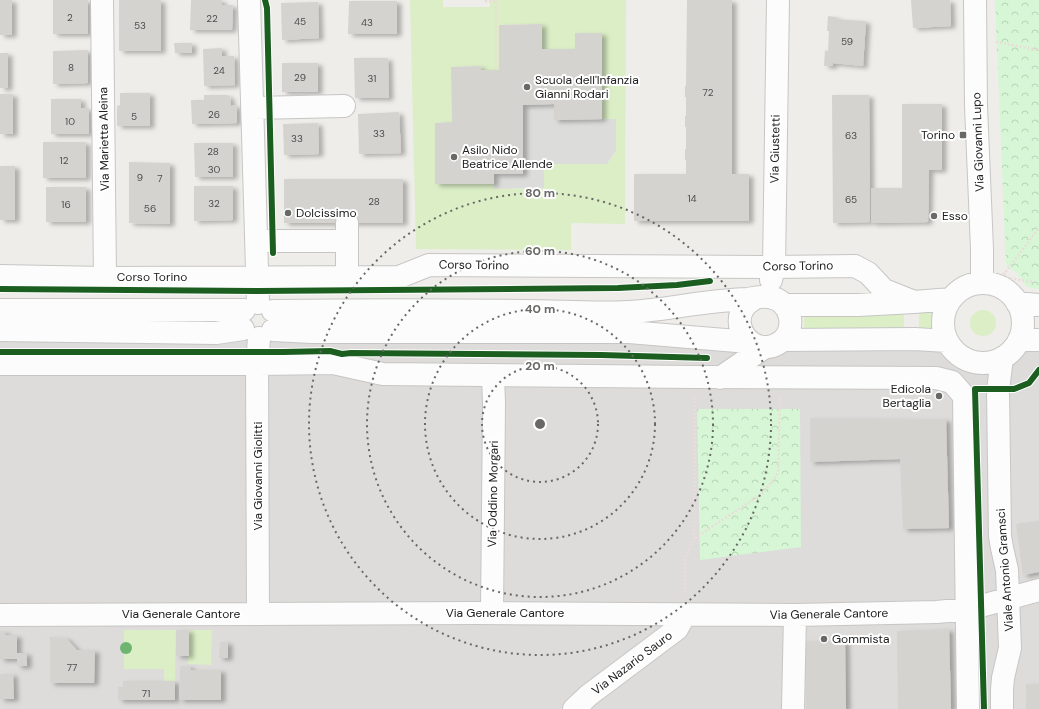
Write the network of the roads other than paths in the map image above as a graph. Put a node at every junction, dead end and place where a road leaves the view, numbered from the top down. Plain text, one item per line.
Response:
1 (102, 0) edge
2 (249, 0) edge
3 (778, 0) edge
4 (975, 0) edge
5 (344, 106) dead end
6 (252, 108) junction
7 (256, 241) junction
8 (774, 267) junction
9 (0, 276) edge
10 (347, 277) junction
11 (105, 278) junction
12 (257, 278) junction
13 (982, 283) junction
14 (951, 299) junction
15 (769, 300) junction
16 (914, 302) junction
17 (1017, 303) junction
18 (1039, 305) edge
19 (0, 310) edge
20 (258, 320) junction
21 (0, 330) edge
22 (1029, 340) edge
23 (947, 341) junction
24 (766, 343) junction
25 (1002, 358) junction
26 (0, 364) edge
27 (257, 364) junction
28 (493, 375) junction
29 (720, 378) junction
30 (1039, 590) edge
31 (1009, 598) junction
32 (957, 610) junction
33 (492, 613) junction
34 (258, 614) junction
35 (685, 614) junction
36 (0, 615) edge
37 (795, 615) junction
38 (574, 709) edge
39 (793, 709) edge
40 (968, 709) edge
41 (1002, 709) edge

1 - 11 street, Via Marietta Aleina
2 - 6 street, Via Giovanni Giolitti
3 - 8 street, Via Giustetti
4 - 13 street, Via Giovanni Lupo
5 - 6 street
6 - 7 street, Via Giovanni Giolitti
7 - 10 street
7 - 12 street, Via Giovanni Giolitti
8 - 10 street, Corso Torino
8 - 15 street, Via Giustetti
8 - 16 street, Corso Torino
9 - 11 street, Corso Torino
10 - 12 street, Corso Torino
11 - 12 street, Corso Torino
12 - 20 street, Via Giovanni Giolitti
13 - 14 street
13 - 17 street
14 - 16 street, Corso Torino
14 - 23 street
15 - 16 street, Corso Torino
15 - 20 street, Corso Torino
15 - 24 street
15 - 24 street
17 - 18 street
17 - 22 street
19 - 20 street, Corso Torino
20 - 21 street, Corso Torino
20 - 24 street, Corso Torino
20 - 27 street, Via Giovanni Giolitti
22 - 25 street
23 - 24 street, Corso Torino
23 - 25 street
24 - 29 street
25 - 31 street, Viale Antonio Gramsci
26 - 27 street
27 - 28 street
27 - 34 street, Via Giovanni Giolitti
28 - 29 street
28 - 33 street, Via Oddino Morgari
29 - 32 street
30 - 31 street, Via Generale Cantore
31 - 32 street, Via Generale Cantore
31 - 41 street, Viale Antonio Gramsci
32 - 37 street, Via Generale Cantore
32 - 40 street
33 - 34 street, Via Generale Cantore
33 - 35 street, Via Generale Cantore
34 - 36 street, Via Generale Cantore
35 - 37 street, Via Generale Cantore
35 - 38 street, Via Nazario Sauro
37 - 39 street

